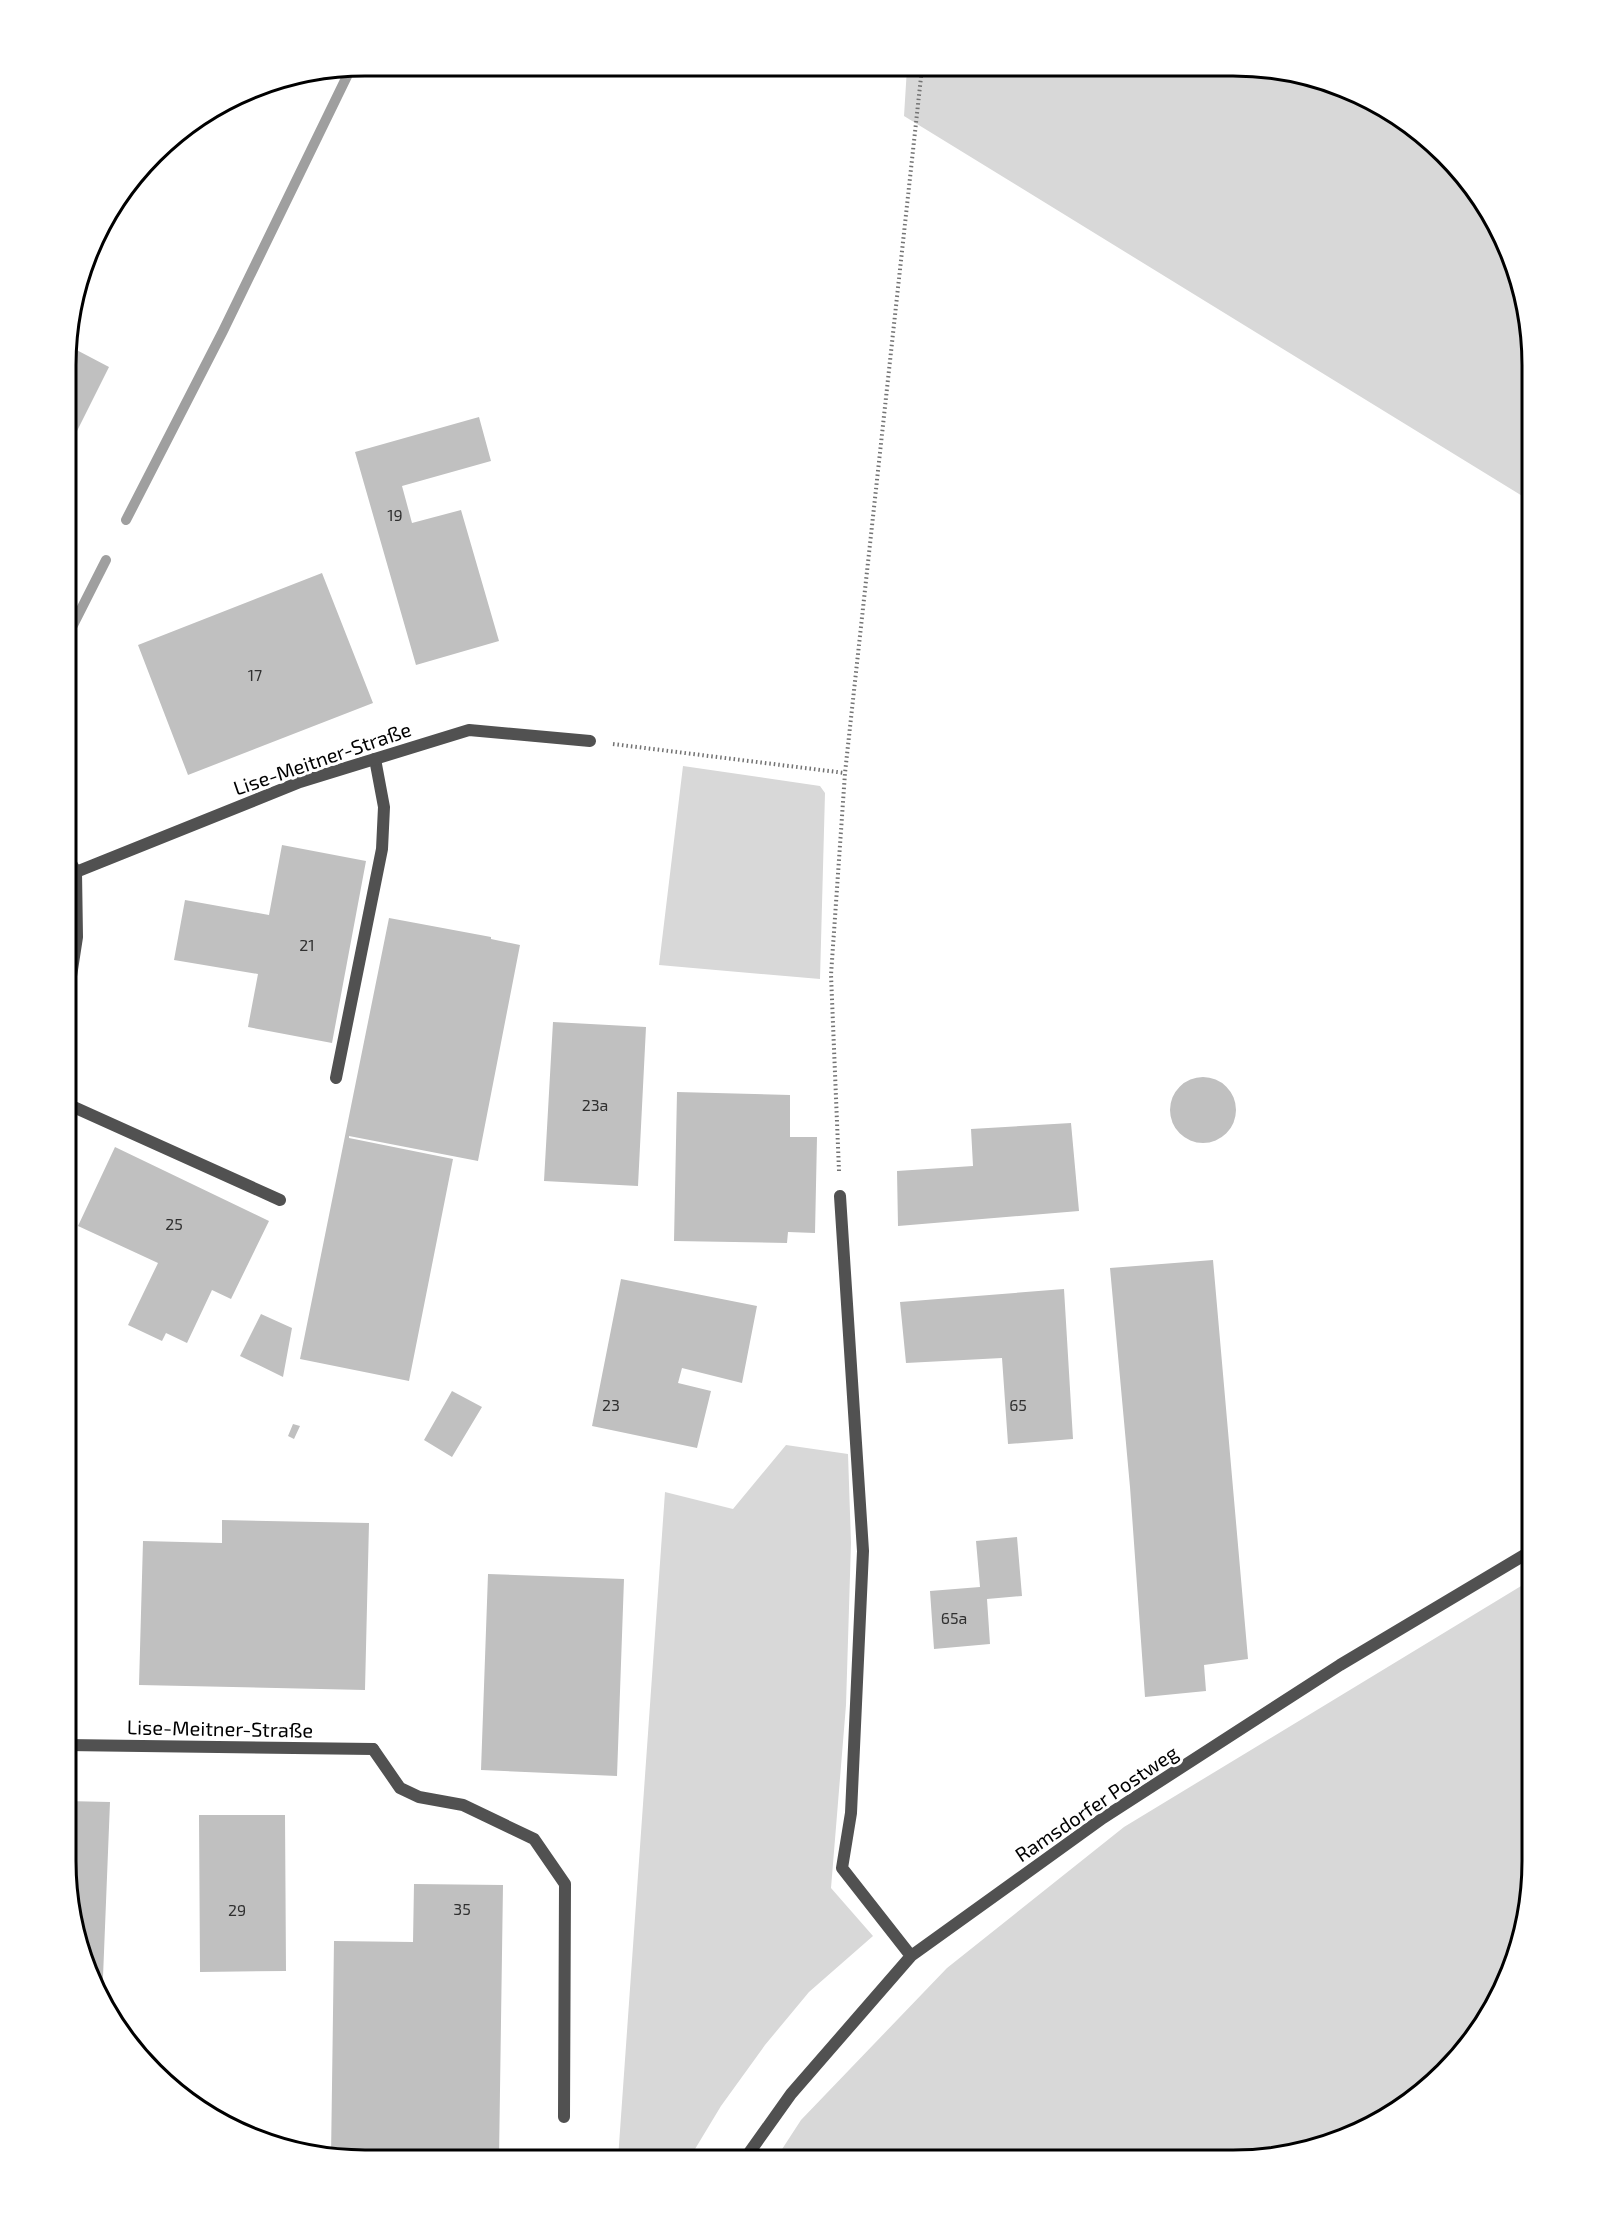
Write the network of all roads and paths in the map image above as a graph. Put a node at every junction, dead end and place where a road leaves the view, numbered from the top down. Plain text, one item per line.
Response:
1 (921, 76) edge
2 (590, 741) joint
3 (375, 759) junction
4 (845, 773) junction
5 (76, 872) joint
6 (76, 944) edge
7 (336, 1078) dead end
8 (76, 1108) edge
9 (840, 1196) joint
10 (280, 1200) dead end
11 (1522, 1557) edge
12 (76, 1745) edge
13 (911, 1956) junction
14 (564, 2117) dead end
15 (751, 2150) edge

1 - 4 path
2 - 3 street, Lise-Meitner-Straße
2 - 4 path
3 - 5 street, Lise-Meitner-Straße
3 - 7 street
4 - 9 path
5 - 6 street
8 - 10 street
9 - 13 street
11 - 13 street, Ramsdorfer Postweg
12 - 14 street, Lise-Meitner-Straße
13 - 15 street, Ramsdorfer Postweg

